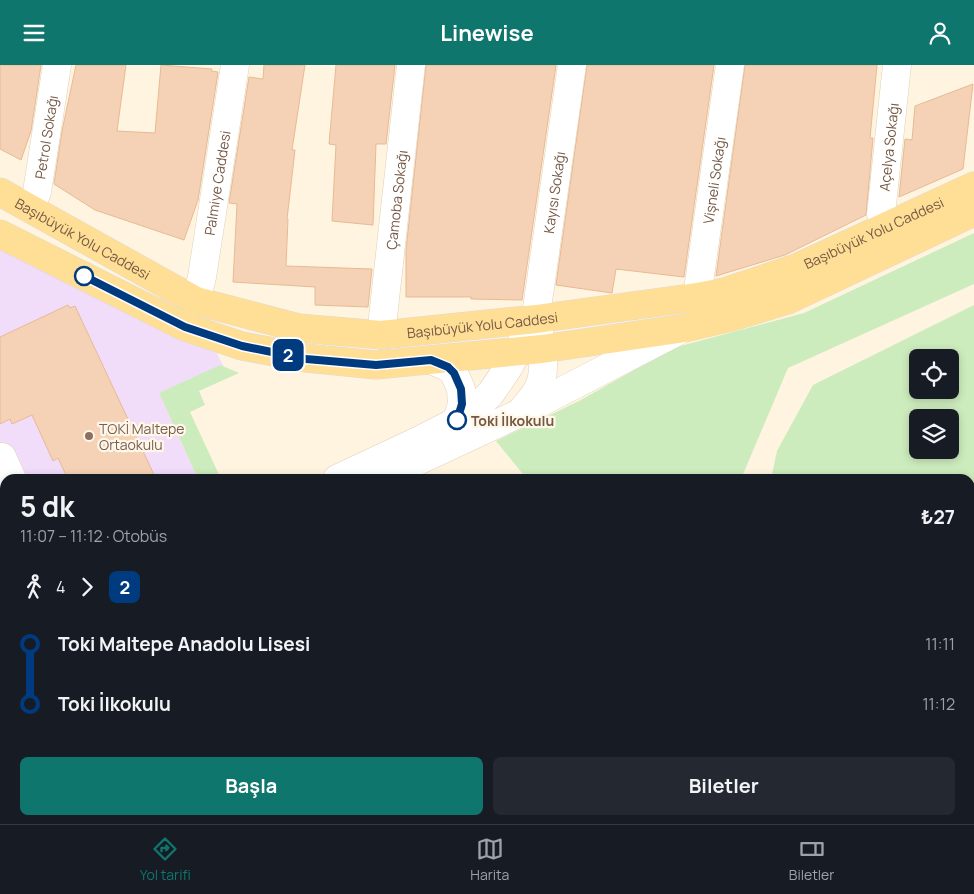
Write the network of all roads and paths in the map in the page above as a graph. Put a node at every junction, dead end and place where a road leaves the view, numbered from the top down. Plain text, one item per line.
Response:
1 (57, 65) edge
2 (234, 65) edge
3 (411, 65) edge
4 (572, 65) edge
5 (730, 65) edge
6 (897, 65) edge
7 (974, 186) edge
8 (0, 192) edge
9 (30, 209) junction
10 (974, 212) edge
11 (885, 227) junction
12 (0, 234) edge
13 (697, 297) junction
14 (196, 301) junction
15 (536, 319) junction
16 (685, 328) junction
17 (381, 335) junction
18 (529, 350) junction
19 (431, 360) junction
20 (520, 413) junction
21 (457, 420) junction
22 (348, 474) edge
23 (390, 474) edge

1 - 9 street, Petrol Sokağı
2 - 14 street, Palmiye Caddesi
3 - 17 street, Çamoba Sokağı
4 - 15 street, Kayısı Sokağı
5 - 13 street, Vişneli Sokağı
6 - 11 street, Açelya Sokağı
7 - 11 main road, Başıbüyük Yolu Caddesi
8 - 9 main road, Başıbüyük Yolu Caddesi
9 - 14 main road, Başıbüyük Yolu Caddesi
10 - 16 main road, Başıbüyük Yolu Caddesi
11 - 13 main road, Başıbüyük Yolu Caddesi
12 - 19 main road, Başıbüyük Yolu Caddesi
13 - 15 main road, Başıbüyük Yolu Caddesi
14 - 17 main road, Başıbüyük Yolu Caddesi
15 - 17 main road, Başıbüyük Yolu Caddesi
15 - 18 street, Kayısı Sokağı
16 - 18 main road, Başıbüyük Yolu Caddesi
16 - 20 street
18 - 19 main road, Başıbüyük Yolu Caddesi
18 - 20 street, Kayısı Sokağı
18 - 21 street
19 - 21 street
20 - 23 street
21 - 22 street

